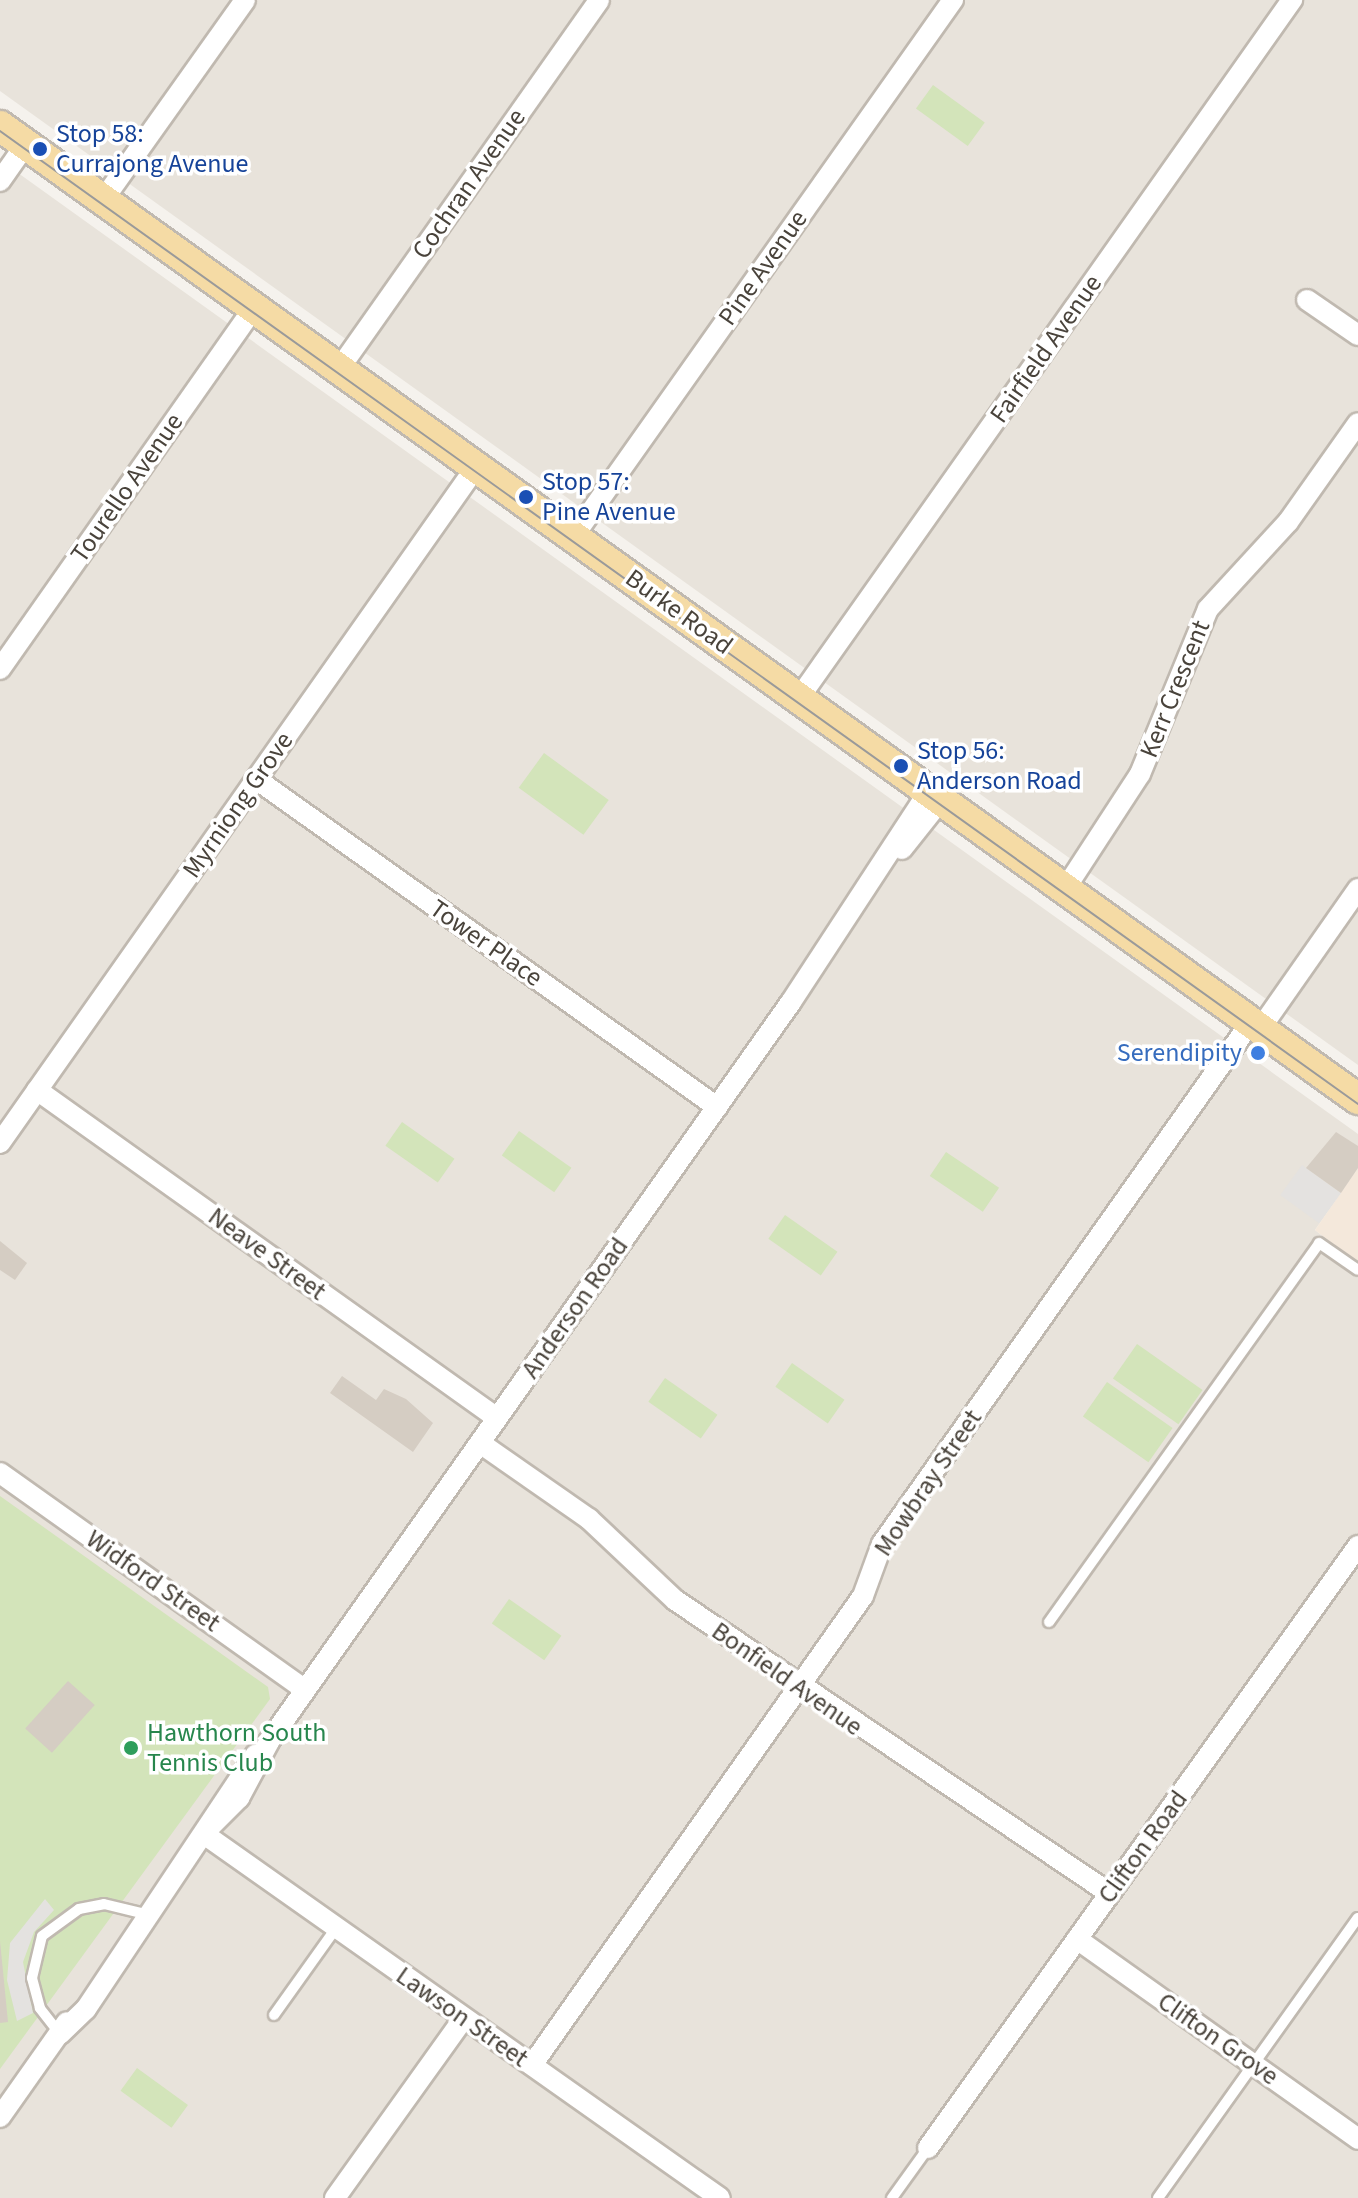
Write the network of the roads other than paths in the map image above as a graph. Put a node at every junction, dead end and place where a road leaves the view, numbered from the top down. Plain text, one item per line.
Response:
1 (245, 0) edge
2 (599, 0) edge
3 (953, 0) edge
4 (1292, 0) edge
5 (0, 126) edge
6 (26, 144) junction
7 (0, 181) edge
8 (103, 200) junction
9 (1307, 300) dead end
10 (254, 308) junction
11 (1358, 335) edge
12 (339, 369) junction
13 (1358, 423) edge
14 (476, 467) junction
15 (573, 537) junction
16 (0, 669) edge
17 (799, 698) junction
18 (256, 779) junction
19 (935, 796) junction
20 (1065, 889) junction
21 (1358, 889) edge
22 (1256, 1026) junction
23 (37, 1090) junction
24 (1358, 1099) edge
25 (717, 1107) junction
26 (0, 1143) edge
27 (1358, 1270) edge
28 (497, 1418) junction
29 (480, 1443) junction
30 (0, 1473) edge
31 (1358, 1546) edge
32 (1049, 1622) dead end
33 (799, 1687) junction
34 (305, 1690) junction
35 (205, 1833) junction
36 (1109, 1893) junction
37 (145, 1914) junction
38 (1358, 1918) edge
39 (336, 1928) junction
40 (1077, 1939) junction
41 (274, 2015) dead end
42 (464, 2018) junction
43 (60, 2034) junction
44 (1253, 2064) junction
45 (532, 2065) junction
46 (0, 2117) edge
47 (1358, 2139) edge
48 (928, 2148) joint
49 (335, 2198) edge
50 (720, 2198) edge
51 (892, 2198) edge
52 (1158, 2198) edge

1 - 8 street
2 - 12 street, Cochran Avenue
3 - 15 street, Pine Avenue
4 - 17 street, Fairfield Avenue
5 - 6 main road, Burke Road
6 - 7 street
6 - 8 main road, Burke Road
8 - 10 main road, Burke Road
9 - 11 street
10 - 12 main road, Burke Road
10 - 16 street, Tourello Avenue
12 - 14 main road, Burke Road
13 - 20 street, Kerr Crescent
14 - 15 main road, Burke Road
14 - 18 street, Myrniong Grove
15 - 17 main road, Burke Road
17 - 19 main road, Burke Road
18 - 23 street, Myrniong Grove
18 - 25 street, Tower Place
19 - 20 main road, Burke Road
19 - 25 street, Anderson Road
20 - 22 main road, Burke Road
21 - 22 street, Mowbray Street
22 - 24 main road, Burke Road
22 - 33 street, Mowbray Street
23 - 26 street, Myrniong Grove
23 - 28 street, Neave Street
25 - 28 street, Anderson Road
27 - 32 lane
28 - 29 street, Anderson Road
29 - 33 street, Bonfield Avenue
29 - 34 street, Anderson Road
30 - 34 street, Widford Street
31 - 36 street, Clifton Road
33 - 36 street, Bonfield Avenue
33 - 45 street, Mowbray Street
34 - 35 street, Anderson Road
35 - 37 street, Anderson Road
35 - 39 street, Lawson Street
36 - 40 street, Clifton Road
37 - 43 street, Anderson Road
37 - 43 lane
38 - 44 lane
39 - 41 lane
39 - 42 street, Lawson Street
40 - 44 street, Clifton Grove
40 - 48 street, Clifton Road
42 - 45 street, Lawson Street
42 - 49 street
43 - 46 street, Anderson Road
44 - 47 street, Clifton Grove
44 - 52 lane
45 - 50 street, Lawson Street
48 - 51 lane

